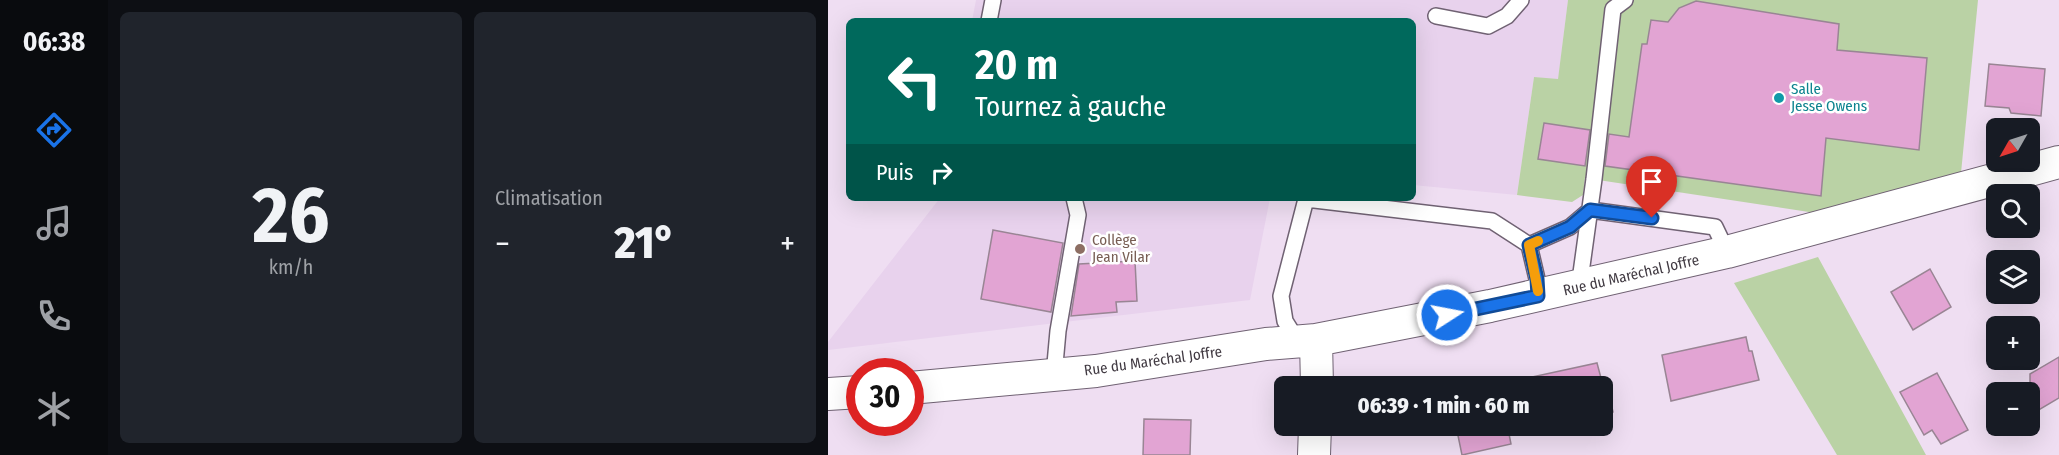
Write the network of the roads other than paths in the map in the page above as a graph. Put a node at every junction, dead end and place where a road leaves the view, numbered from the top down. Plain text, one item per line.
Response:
1 (993, 0) edge
2 (1521, 0) edge
3 (1625, 0) edge
4 (1436, 16) dead end
5 (990, 18) edge
6 (2059, 162) edge
7 (1075, 201) edge
8 (1305, 201) edge
9 (1323, 201) edge
10 (1590, 210) junction
11 (1529, 245) junction
12 (1727, 252) junction
13 (1588, 285) junction
14 (1538, 296) junction
15 (1307, 341) junction
16 (1054, 375) junction
17 (1315, 376) edge
18 (924, 387) edge
19 (846, 393) edge
20 (828, 394) edge
21 (1315, 436) edge
22 (1314, 455) edge

1 - 5 lane
2 - 4 lane
3 - 10 lane
6 - 12 street, Rue du Maréchal Joffre
7 - 16 lane
8 - 15 lane
9 - 11 lane
10 - 11 lane
10 - 12 lane
10 - 13 lane
11 - 14 lane
12 - 13 street, Rue du Maréchal Joffre
13 - 14 street, Rue du Maréchal Joffre
14 - 15 street, Rue du Maréchal Joffre
15 - 16 street, Rue du Maréchal Joffre
15 - 17 street
16 - 18 street, Rue du Maréchal Joffre
19 - 20 street
21 - 22 street

